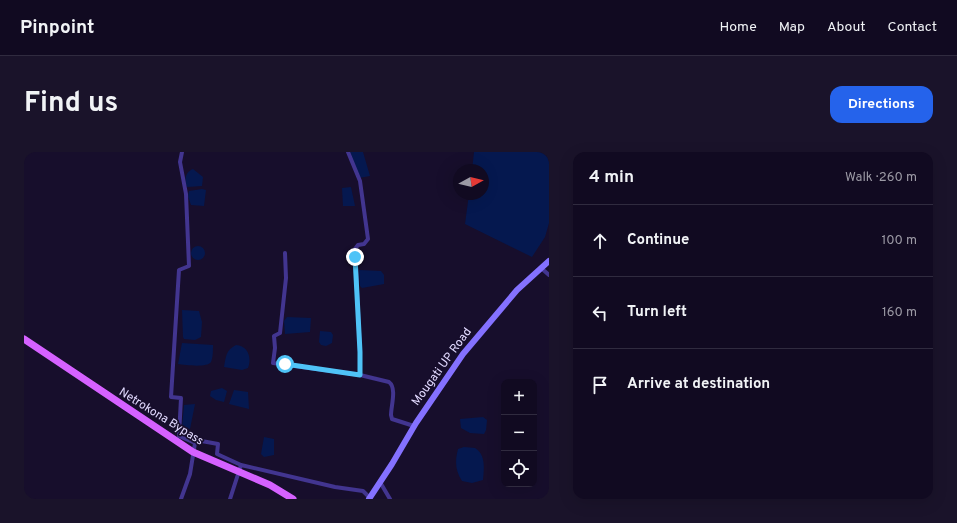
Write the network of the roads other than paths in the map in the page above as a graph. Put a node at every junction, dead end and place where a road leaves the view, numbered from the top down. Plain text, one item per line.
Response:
1 (182, 152) edge
2 (348, 152) edge
3 (285, 253) dead end
4 (549, 261) edge
5 (541, 268) junction
6 (549, 275) edge
7 (24, 340) edge
8 (360, 375) junction
9 (414, 426) junction
10 (195, 443) junction
11 (193, 452) junction
12 (240, 468) junction
13 (380, 482) junction
14 (369, 498) edge
15 (181, 499) edge
16 (230, 499) edge
17 (293, 499) edge
18 (390, 499) edge

1 - 10 street
2 - 8 street
3 - 8 street
4 - 5 street, Mougati UP Road
5 - 6 street
5 - 9 street, Mougati UP Road
7 - 11 main road, Netrokona Bypass
8 - 9 street
9 - 13 street, Mougati UP Road
10 - 11 street
10 - 12 street
11 - 12 main road, Netrokona Bypass
11 - 15 street
12 - 14 street
12 - 16 street
12 - 17 main road, Netrokona Bypass
13 - 14 street, Mougati UP Road
13 - 18 street

